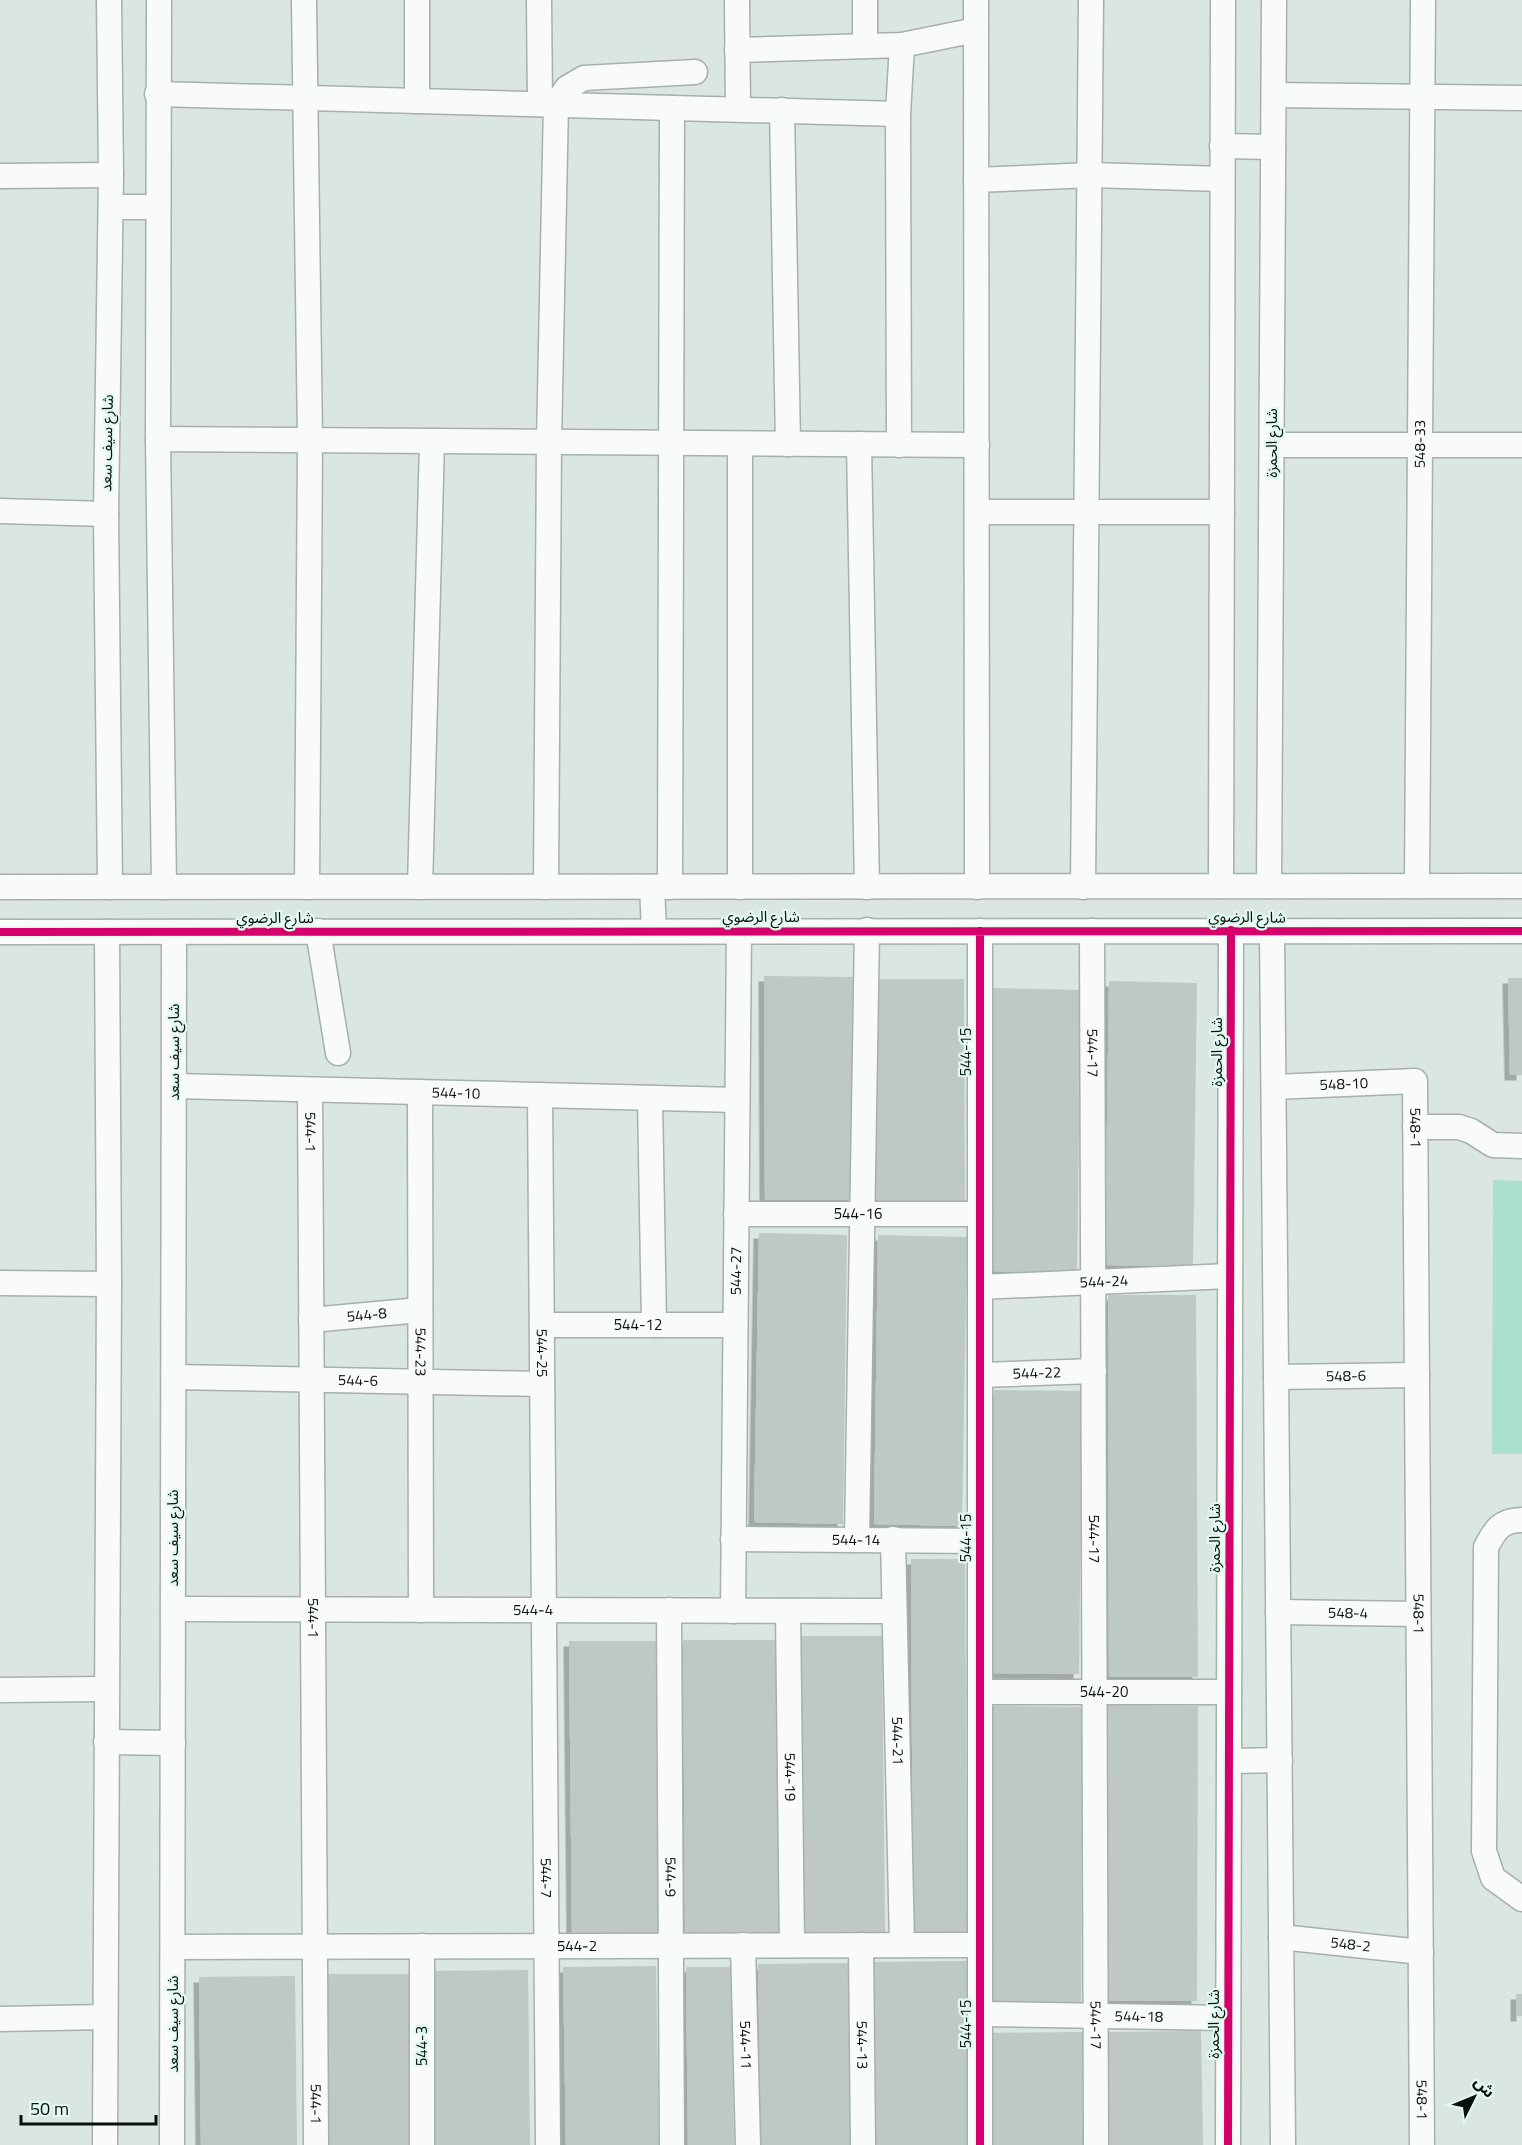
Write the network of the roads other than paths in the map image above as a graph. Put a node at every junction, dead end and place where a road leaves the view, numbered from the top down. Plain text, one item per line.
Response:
1 (109, 0) edge
2 (159, 0) edge
3 (304, 0) edge
4 (417, 0) edge
5 (539, 0) edge
6 (737, 0) edge
7 (865, 0) edge
8 (976, 0) edge
9 (1091, 0) edge
10 (1222, 0) edge
11 (1274, 0) edge
12 (1422, 0) edge
13 (976, 30) junction
14 (902, 45) junction
15 (865, 46) junction
16 (737, 50) junction
17 (695, 72) dead end
18 (157, 94) junction
19 (1274, 95) junction
20 (1422, 97) junction
21 (306, 98) junction
22 (1522, 98) edge
23 (417, 101) junction
24 (548, 104) junction
25 (672, 108) junction
26 (738, 109) junction
27 (782, 110) junction
28 (898, 114) junction
29 (1222, 146) junction
30 (1273, 147) junction
31 (111, 175) junction
32 (1091, 175) junction
33 (0, 176) edge
34 (1222, 179) junction
35 (976, 180) junction
36 (111, 207) junction
37 (157, 207) junction
38 (158, 439) junction
39 (310, 440) junction
40 (432, 441) junction
41 (549, 442) junction
42 (671, 443) junction
43 (740, 444) junction
44 (788, 444) junction
45 (859, 444) junction
46 (899, 445) junction
47 (977, 445) junction
48 (1272, 445) junction
49 (1420, 445) junction
50 (1522, 445) edge
51 (0, 511) edge
52 (977, 512) junction
53 (1222, 512) junction
54 (1086, 513) junction
55 (106, 514) junction
56 (1221, 886) junction
57 (1269, 886) junction
58 (1417, 886) junction
59 (1522, 886) edge
60 (0, 887) edge
61 (110, 887) junction
62 (164, 887) junction
63 (307, 887) junction
64 (420, 887) junction
65 (546, 887) junction
66 (661, 887) junction
67 (741, 887) junction
68 (867, 887) junction
69 (977, 887) junction
70 (1083, 887) junction
71 (654, 930) junction
72 (739, 930) junction
73 (867, 930) junction
74 (1231, 930) junction
75 (318, 931) junction
76 (980, 931) junction
77 (1092, 931) junction
78 (1522, 931) edge
79 (0, 932) edge
80 (107, 932) junction
81 (174, 932) junction
82 (1272, 932) junction
83 (338, 1053) dead end
84 (1414, 1082) joint
85 (174, 1086) junction
86 (1274, 1087) junction
87 (310, 1090) junction
88 (420, 1092) junction
89 (540, 1095) junction
90 (650, 1098) junction
91 (737, 1100) junction
92 (1415, 1127) junction
93 (1522, 1146) edge
94 (736, 1214) junction
95 (862, 1214) junction
96 (980, 1214) junction
97 (1229, 1276) junction
98 (1093, 1281) junction
99 (0, 1283) edge
100 (109, 1284) junction
101 (980, 1287) junction
102 (420, 1310) junction
103 (311, 1320) junction
104 (542, 1325) junction
105 (654, 1325) junction
106 (735, 1325) junction
107 (1094, 1371) junction
108 (980, 1375) junction
109 (1417, 1375) junction
110 (174, 1377) junction
111 (1276, 1377) junction
112 (311, 1380) junction
113 (421, 1382) junction
114 (542, 1383) junction
115 (1522, 1520) edge
116 (734, 1539) junction
117 (857, 1539) junction
118 (893, 1539) junction
119 (980, 1541) junction
120 (173, 1610) junction
121 (313, 1610) junction
122 (421, 1610) junction
123 (543, 1610) junction
124 (669, 1611) junction
125 (733, 1611) junction
126 (788, 1611) junction
127 (893, 1611) junction
128 (1278, 1612) junction
129 (1419, 1614) junction
130 (106, 1689) junction
131 (0, 1690) edge
132 (1095, 1691) junction
133 (980, 1692) junction
134 (1229, 1692) junction
135 (106, 1742) junction
136 (173, 1743) junction
137 (1280, 1760) junction
138 (1229, 1761) junction
139 (1522, 1899) edge
140 (1281, 1937) junction
141 (980, 1944) junction
142 (743, 1945) junction
143 (792, 1945) junction
144 (861, 1945) junction
145 (902, 1945) junction
146 (422, 1946) junction
147 (546, 1946) junction
148 (671, 1946) junction
149 (173, 1947) junction
150 (314, 1947) junction
151 (1421, 1952) junction
152 (980, 2014) junction
153 (1095, 2016) junction
154 (105, 2017) junction
155 (1227, 2018) junction
156 (0, 2019) edge
157 (105, 2145) edge
158 (172, 2145) edge
159 (316, 2145) edge
160 (422, 2145) edge
161 (548, 2145) edge
162 (672, 2145) edge
163 (748, 2145) edge
164 (863, 2145) edge
165 (980, 2145) edge
166 (1096, 2145) edge
167 (1228, 2145) edge
168 (1283, 2145) edge
169 (1422, 2145) edge

1 - 31 street, شارع سيف سعد
2 - 18 street
3 - 21 street
4 - 23 street
5 - 24 street
6 - 16 street
7 - 15 street
8 - 13 street
9 - 32 street
10 - 29 street
11 - 19 street, شارع الحمزة
12 - 20 street, 548-33
13 - 14 street
13 - 35 street
14 - 15 street
14 - 28 street
15 - 16 street
16 - 26 street
17 - 24 street
18 - 21 street
18 - 37 street
19 - 20 street
19 - 30 street, شارع الحمزة
20 - 22 street
20 - 49 street, 548-33
21 - 23 street
21 - 39 street
23 - 24 street
24 - 25 street
24 - 41 street
25 - 26 street
25 - 42 street
26 - 27 street
27 - 28 street
27 - 44 street
28 - 46 street
29 - 30 street
29 - 34 street
30 - 48 street, شارع الحمزة
31 - 33 street
31 - 36 street, شارع سيف سعد
32 - 34 street
32 - 35 street
32 - 54 street
34 - 53 street
35 - 47 street
36 - 37 street
36 - 55 street, شارع سيف سعد
37 - 38 street
38 - 39 street
38 - 62 street
39 - 40 street
39 - 63 street
40 - 41 street
40 - 64 street
41 - 42 street
41 - 65 street
42 - 43 street
42 - 66 street
43 - 44 street
43 - 67 street
44 - 45 street
45 - 46 street
45 - 68 street
46 - 47 street
47 - 52 street
48 - 49 street
48 - 57 street, شارع الحمزة
49 - 50 street
49 - 58 street, 548-33
51 - 55 street
52 - 54 street
52 - 69 street
53 - 54 street
53 - 56 street
54 - 70 street
55 - 61 street, شارع سيف سعد
56 - 57 street, شارع الرضوي
56 - 70 street, شارع الرضوي
57 - 58 street, شارع الرضوي
58 - 59 street, شارع الرضوي
60 - 61 street, شارع الرضوي
61 - 62 street, شارع الرضوي
62 - 63 street, شارع الرضوي
63 - 64 street, شارع الرضوي
64 - 65 street, شارع الرضوي
65 - 66 street, شارع الرضوي
66 - 67 street, شارع الرضوي
66 - 71 street
67 - 68 street, شارع الرضوي
68 - 69 street, شارع الرضوي
69 - 70 street, شارع الرضوي
71 - 72 street, شارع الرضوي
71 - 75 street, شارع الرضوي
72 - 73 street, شارع الرضوي
72 - 91 street, 544-27
73 - 76 street, شارع الرضوي
73 - 95 street
74 - 77 street, شارع الرضوي
74 - 82 street, شارع الرضوي
74 - 97 street, شارع الحمزة
75 - 81 street, شارع الرضوي
75 - 83 street
76 - 77 street, شارع الرضوي
76 - 96 street, 544-15
77 - 98 street, 544-17
78 - 82 street, شارع الرضوي
79 - 80 street, شارع الرضوي
80 - 81 street, شارع الرضوي
80 - 100 street
81 - 85 street, شارع سيف سعد
82 - 86 street
84 - 86 street, 548-10
84 - 92 street, 548-1
85 - 87 street, 544-10
85 - 110 street, شارع سيف سعد
86 - 111 street
87 - 88 street, 544-10
87 - 103 street, 544-1
88 - 89 street, 544-10
88 - 102 street, 544-23
89 - 90 street, 544-10
89 - 104 street, 544-25
90 - 91 street, 544-10
90 - 105 street
91 - 94 street, 544-27
92 - 93 street
92 - 109 street, 548-1
94 - 95 street, 544-16
94 - 106 street, 544-27
95 - 96 street, 544-16
95 - 117 street
96 - 101 street, 544-15
97 - 98 street, 544-24
97 - 134 street, شارع الحمزة
98 - 101 street, 544-24
98 - 107 street, 544-17
99 - 100 street
100 - 130 street
101 - 108 street, 544-15
102 - 103 street, 544-8
102 - 113 street, 544-23
103 - 112 street, 544-1
104 - 105 street, 544-12
104 - 114 street, 544-25
105 - 106 street, 544-12
106 - 116 street, 544-27
107 - 108 street, 544-22
107 - 132 street, 544-17
108 - 119 street, 544-15
109 - 111 street, 548-6
109 - 129 street, 548-1
110 - 112 street, 544-6
110 - 120 street, شارع سيف سعد
111 - 128 street
112 - 113 street, 544-6
112 - 121 street, 544-1
113 - 114 street, 544-6
113 - 122 street, 544-23
114 - 123 street, 544-25
115 - 139 street
116 - 117 street, 544-14
116 - 125 street, 544-27
117 - 118 street, 544-14
118 - 119 street, 544-14
118 - 127 street, 544-21
119 - 133 street, 544-15
120 - 121 street, 544-4
120 - 136 street, شارع سيف سعد
121 - 122 street, 544-4
121 - 150 street, 544-1
122 - 123 street, 544-4
123 - 124 street, 544-4
123 - 147 street, 544-7
124 - 125 street, 544-4
124 - 148 street, 544-9
125 - 126 street, 544-4
126 - 127 street, 544-4
126 - 143 street, 544-19
127 - 145 street, 544-21
128 - 129 street, 548-4
128 - 137 street
129 - 151 street, 548-1
130 - 131 street
130 - 135 street
132 - 133 street, 544-20
132 - 134 street, 544-20
132 - 153 street, 544-17
133 - 141 street, 544-15
134 - 138 street, شارع الحمزة
135 - 136 street
135 - 154 street
136 - 149 street, شارع سيف سعد
137 - 138 street
137 - 140 street
138 - 155 street, شارع الحمزة
140 - 151 street, 548-2
140 - 168 street
141 - 145 street, 544-2
141 - 152 street, 544-15
142 - 143 street, 544-2
142 - 148 street, 544-2
142 - 163 street, 544-11
143 - 144 street, 544-2
144 - 145 street, 544-2
144 - 164 street, 544-13
146 - 147 street, 544-2
146 - 150 street, 544-2
146 - 160 street, 544-3
147 - 148 street, 544-2
147 - 161 street, 544-7
148 - 162 street, 544-9
149 - 150 street, 544-2
149 - 158 street, شارع سيف سعد
150 - 159 street, 544-1
151 - 169 street, 548-1
152 - 153 street, 544-18
152 - 165 street, 544-15
153 - 155 street, 544-18
153 - 166 street, 544-17
154 - 156 street
154 - 157 street
155 - 167 street, شارع الحمزة

